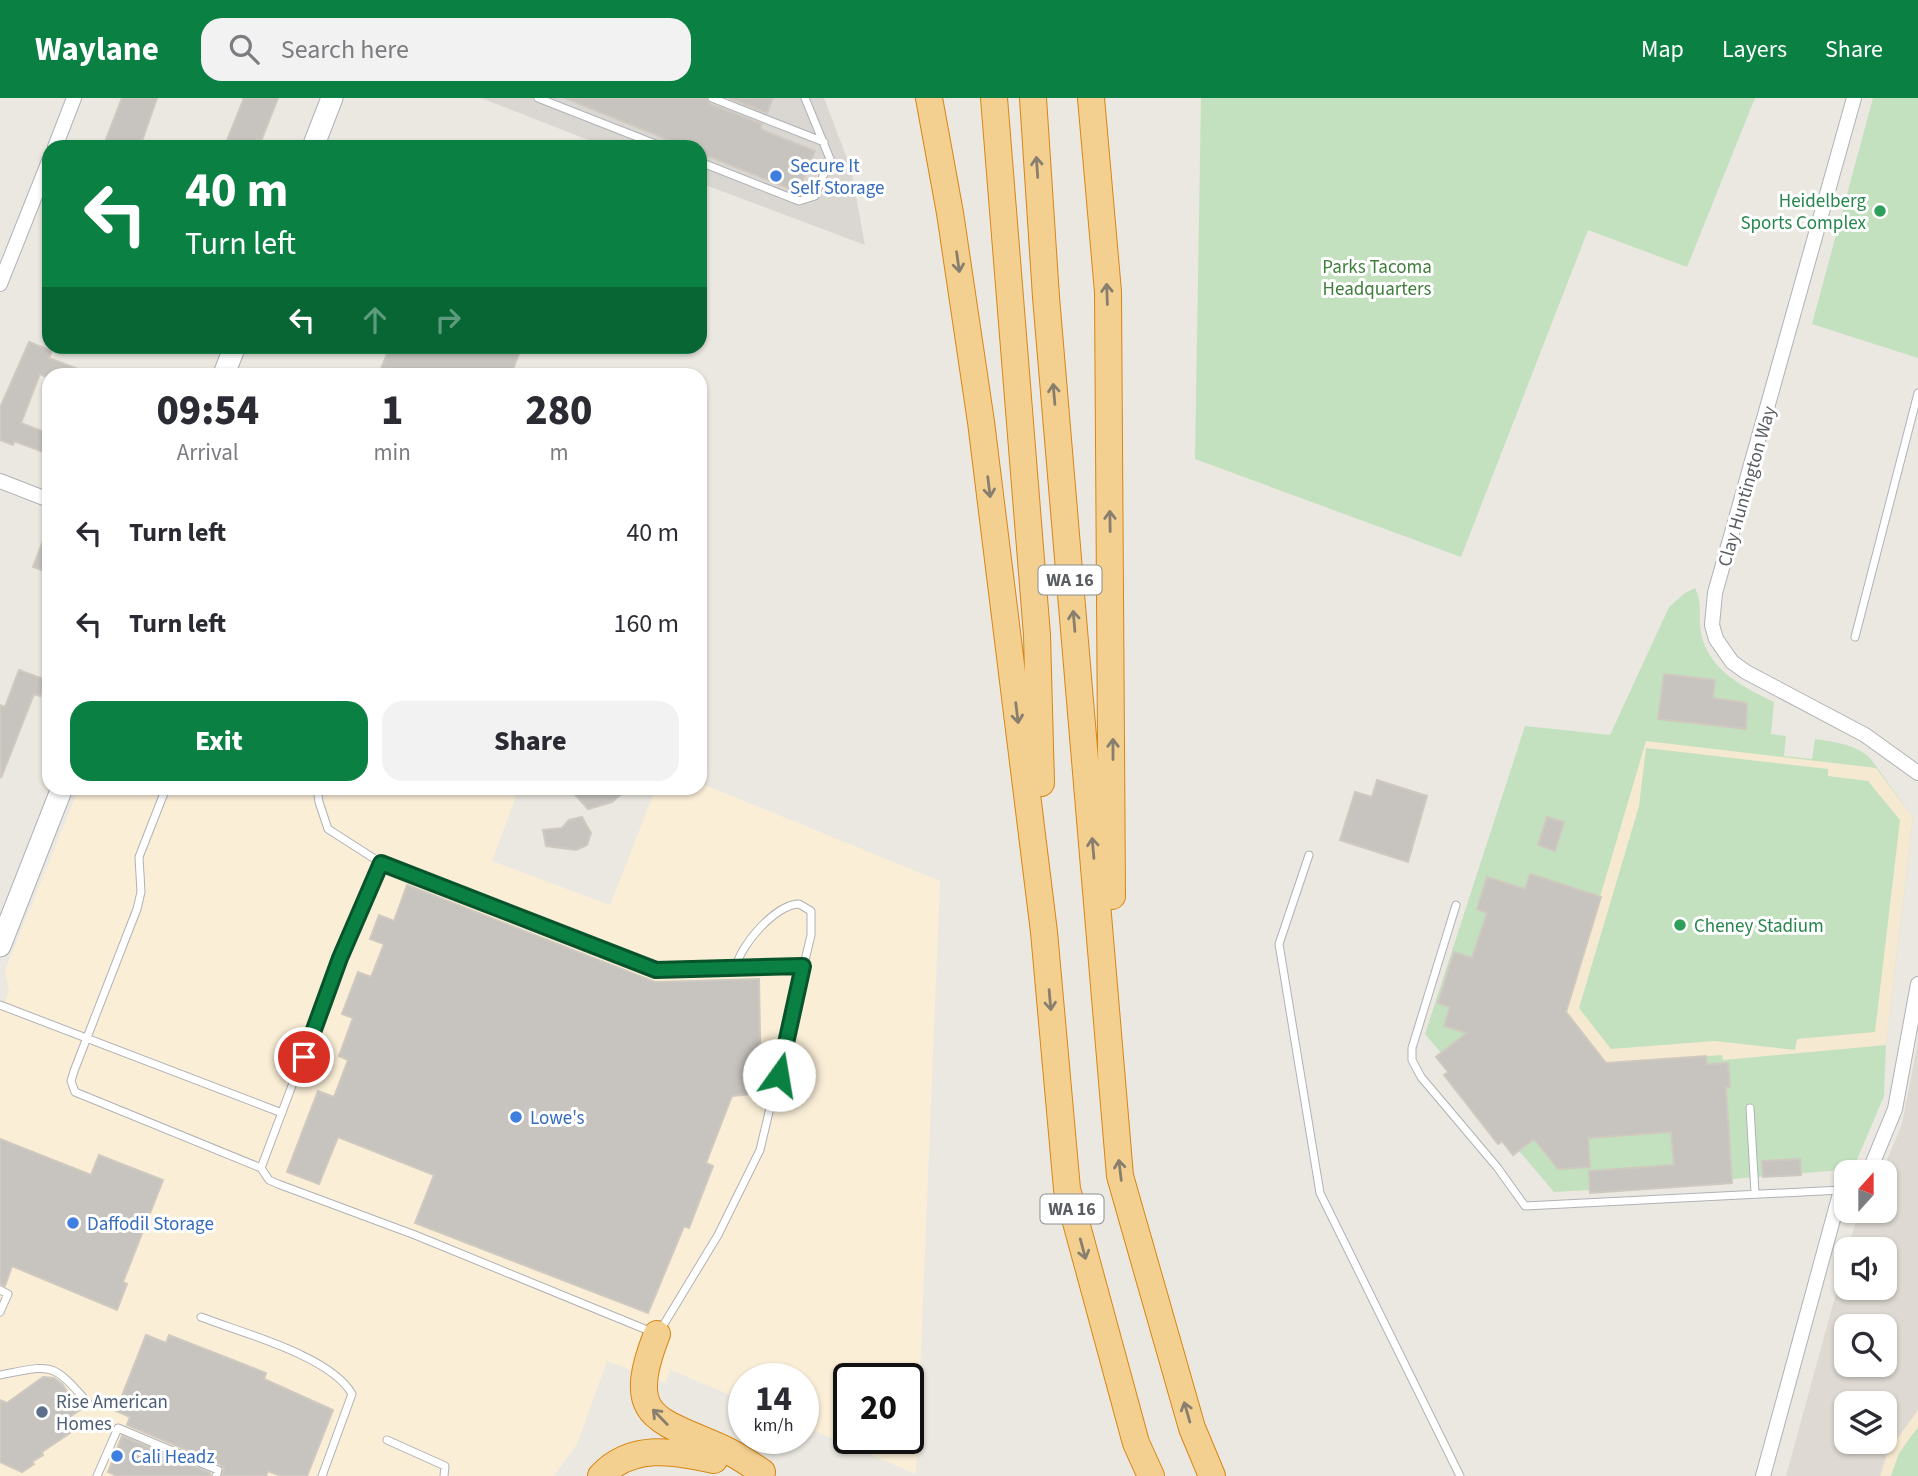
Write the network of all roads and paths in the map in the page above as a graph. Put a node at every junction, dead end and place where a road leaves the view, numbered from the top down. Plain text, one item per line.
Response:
1 (74, 98) edge
2 (332, 98) edge
3 (538, 98) edge
4 (712, 98) edge
5 (805, 98) edge
6 (929, 98) edge
7 (935, 98) edge
8 (994, 98) edge
9 (1033, 98) edge
10 (1091, 98) edge
11 (1854, 98) edge
12 (58, 140) edge
13 (316, 140) edge
14 (645, 140) edge
15 (824, 142) junction
16 (707, 165) edge
17 (42, 179) edge
18 (950, 213) junction
19 (0, 284) edge
20 (1918, 393) edge
21 (0, 481) edge
22 (42, 497) edge
23 (1855, 637) dead end
24 (1918, 773) edge
25 (59, 795) edge
26 (163, 795) edge
27 (318, 795) edge
28 (1309, 855) dead end
29 (381, 863) junction
30 (1456, 905) dead end
31 (1044, 932) junction
32 (0, 946) edge
33 (803, 966) junction
34 (736, 968) junction
35 (1918, 984) edge
36 (0, 1005) edge
37 (89, 1037) junction
38 (1111, 1062) junction
39 (1750, 1108) dead end
40 (282, 1113) junction
41 (1874, 1160) edge
42 (261, 1168) junction
43 (1834, 1190) edge
44 (1755, 1193) junction
45 (1834, 1222) edge
46 (0, 1290) edge
47 (0, 1312) edge
48 (201, 1317) dead end
49 (657, 1334) junction
50 (0, 1375) edge
51 (88, 1403) dead end
52 (387, 1440) dead end
53 (769, 1474) edge
54 (97, 1476) edge
55 (216, 1476) edge
56 (321, 1476) edge
57 (444, 1476) edge
58 (601, 1476) edge
59 (1151, 1476) edge
60 (1212, 1476) edge
61 (1460, 1476) edge
62 (1763, 1476) edge

1 - 12 street
2 - 13 main road
3 - 14 lane
4 - 15 lane
5 - 15 lane
6 - 18 highway
7 - 18 highway
8 - 31 highway, WA 16
38 -> 9 highway, WA 16
38 -> 10 highway
11 - 24 street, Clay Huntington Way
15 - 16 lane
17 - 19 street
18 -> 31 highway
20 - 23 lane
21 - 22 street
25 - 32 main road
26 - 37 lane
27 - 29 lane
28 - 61 lane
29 - 34 lane
29 - 40 lane
30 - 44 lane
31 -> 59 highway, WA 16
33 - 34 lane
33 - 34 lane
33 - 49 lane
35 - 41 street
36 - 37 lane
37 - 40 lane
37 - 42 lane
60 -> 38 highway, WA 16
39 - 44 lane
40 - 42 lane
42 - 49 lane
43 - 44 lane
45 - 62 street
46 - 47 lane
48 - 56 lane
53 -> 49 highway
50 - 51 lane
52 - 57 lane
53 - 58 highway
54 - 55 lane

